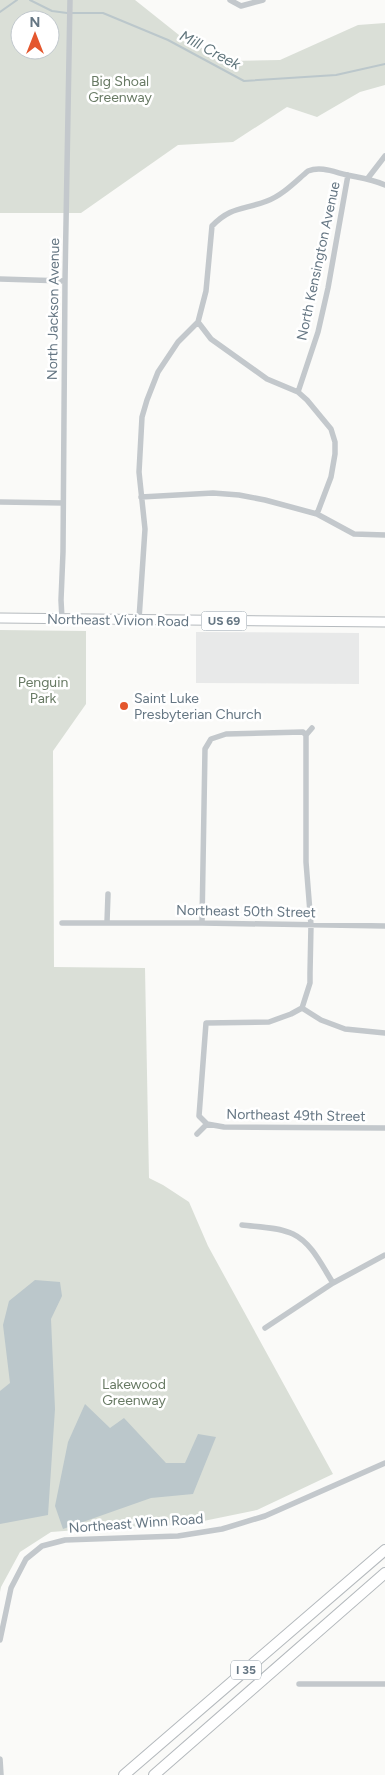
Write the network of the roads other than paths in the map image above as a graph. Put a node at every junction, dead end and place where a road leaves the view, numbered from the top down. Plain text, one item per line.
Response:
1 (70, 0) edge
2 (230, 0) edge
3 (262, 0) edge
4 (385, 156) edge
5 (348, 175) junction
6 (368, 178) junction
7 (385, 185) edge
8 (0, 279) edge
9 (65, 281) junction
10 (198, 322) junction
11 (298, 392) junction
12 (140, 497) junction
13 (0, 502) edge
14 (63, 502) junction
15 (317, 514) junction
16 (385, 535) edge
17 (0, 618) edge
18 (62, 619) junction
19 (139, 619) junction
20 (385, 622) edge
21 (312, 728) dead end
22 (306, 734) junction
23 (108, 894) dead end
24 (107, 922) junction
25 (62, 923) dead end
26 (202, 923) junction
27 (311, 925) junction
28 (385, 926) edge
29 (302, 1008) junction
30 (385, 1032) edge
31 (207, 1124) junction
32 (385, 1128) edge
33 (197, 1134) dead end
34 (242, 1225) dead end
35 (385, 1254) edge
36 (333, 1283) junction
37 (265, 1328) dead end
38 (385, 1464) edge
39 (385, 1542) edge
40 (385, 1550) edge
41 (367, 1564) junction
42 (385, 1573) edge
43 (0, 1640) edge
44 (299, 1684) dead end
45 (385, 1684) edge
46 (0, 1759) edge
47 (1, 1775) edge
48 (124, 1775) edge
49 (154, 1775) edge

1 - 9 street, North Jackson Avenue
2 - 3 street
4 - 6 street
5 - 6 street
5 - 10 street
5 - 11 street, North Kensington Avenue
6 - 7 street
8 - 9 street
9 - 14 street, North Jackson Avenue
10 - 11 street
10 - 12 street
11 - 15 street
12 - 15 street
12 - 19 street
13 - 14 street
14 - 18 street, North Jackson Avenue
15 - 16 street
17 - 18 main road, Northeast Vivion Road / US 69
18 - 19 main road, Northeast Vivion Road / US 69
19 - 20 main road, Northeast Vivion Road / US 69
21 - 22 street
22 - 26 street
22 - 27 street
23 - 24 street
24 - 25 street, Northeast 50th Street
24 - 26 street, Northeast 50th Street
26 - 27 street, Northeast 50th Street
27 - 28 street, Northeast 50th Street
27 - 29 street
29 - 30 street
29 - 31 street
31 - 32 street, Northeast 49th Street
31 - 33 street
34 - 36 street
35 - 36 street
36 - 37 street
38 - 43 street, Northeast Winn Road
39 - 41 highway
40 - 41 highway, I 35
41 - 48 highway, I 35
42 - 49 highway, I 35
44 - 45 street
46 - 47 street

